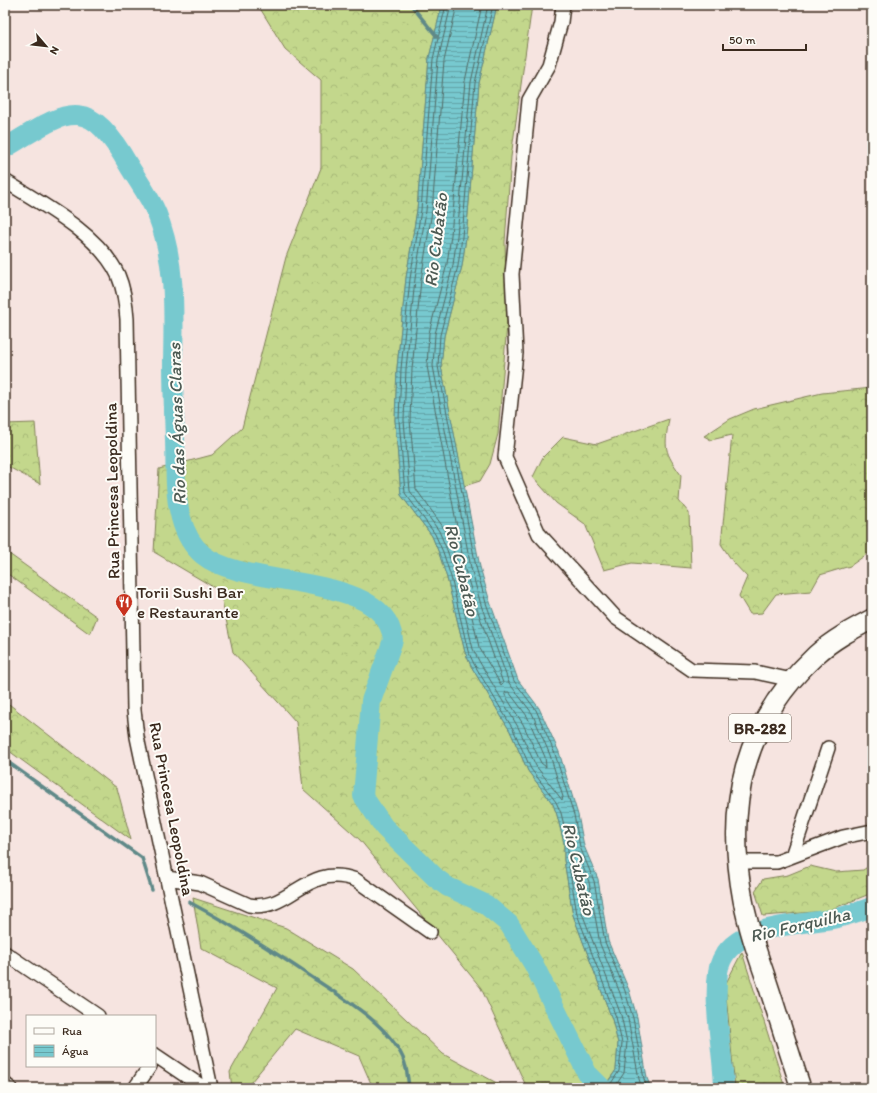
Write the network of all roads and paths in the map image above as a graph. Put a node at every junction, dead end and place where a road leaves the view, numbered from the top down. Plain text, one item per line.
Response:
1 (563, 5) edge
2 (5, 181) edge
3 (872, 619) edge
4 (792, 680) junction
5 (828, 748) dead end
6 (872, 831) edge
7 (792, 856) junction
8 (738, 862) junction
9 (166, 878) junction
10 (430, 932) dead end
11 (5, 952) edge
12 (97, 1015) edge
13 (156, 1060) edge
14 (148, 1067) edge
15 (5, 1084) edge
16 (10, 1088) edge
17 (134, 1088) edge
18 (204, 1088) edge
19 (211, 1088) edge
20 (801, 1088) edge

1 - 4 street
2 - 9 street, Rua Princesa Leopoldina
3 - 4 highway, BR-282
4 - 8 highway, BR-282
5 - 7 street
6 - 7 street
7 - 8 street
8 - 20 highway, BR-282
9 - 10 street
9 - 19 street, Rua Princesa Leopoldina
11 - 12 street
13 - 18 street
14 - 17 street
15 - 16 street

